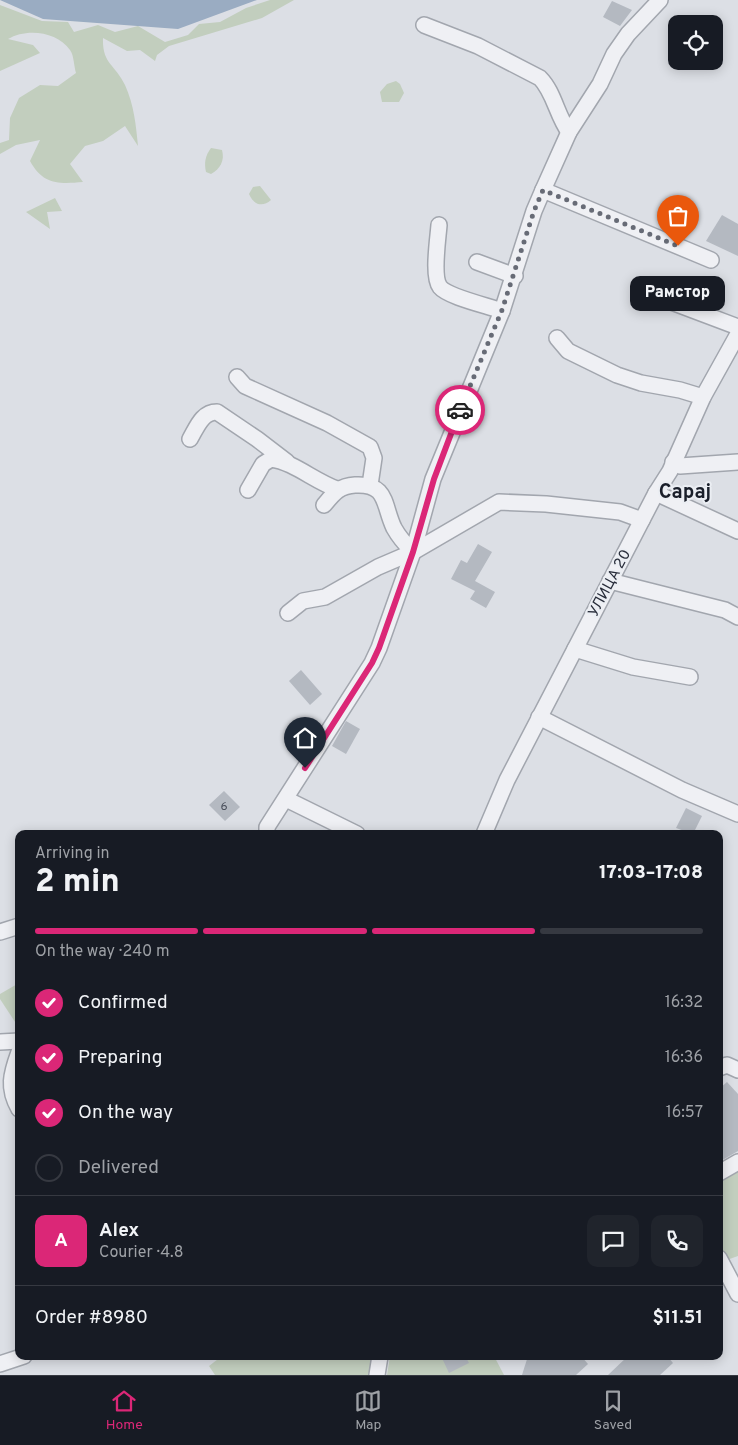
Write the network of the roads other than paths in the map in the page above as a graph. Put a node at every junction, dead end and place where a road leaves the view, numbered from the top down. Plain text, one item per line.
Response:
1 (660, 0) edge
2 (424, 25) dead end
3 (569, 132) junction
4 (543, 190) junction
5 (438, 225) dead end
6 (711, 260) dead end
7 (477, 262) dead end
8 (515, 276) junction
9 (661, 298) dead end
10 (502, 310) junction
11 (738, 327) edge
12 (738, 334) edge
13 (557, 338) dead end
14 (237, 377) dead end
15 (703, 397) junction
16 (190, 439) dead end
17 (287, 462) junction
18 (673, 462) junction
19 (738, 462) edge
20 (370, 484) junction
21 (337, 489) junction
22 (248, 490) dead end
23 (656, 493) junction
24 (324, 505) dead end
25 (642, 520) junction
26 (738, 531) edge
27 (413, 552) junction
28 (610, 581) junction
29 (288, 613) dead end
30 (738, 617) edge
31 (575, 649) junction
32 (690, 677) dead end
33 (540, 717) junction
34 (286, 798) junction
35 (738, 814) edge
36 (267, 830) edge
37 (349, 830) edge
38 (486, 830) edge
39 (15, 927) edge
40 (0, 932) edge
41 (15, 1041) edge
42 (0, 1042) edge
43 (15, 1066) edge
44 (723, 1066) edge
45 (738, 1070) edge
46 (15, 1102) edge
47 (738, 1162) edge
48 (723, 1171) edge
49 (723, 1266) edge
50 (738, 1294) edge
51 (15, 1359) edge
52 (21, 1360) edge
53 (379, 1360) edge
54 (0, 1364) edge
55 (8, 1375) edge
56 (377, 1375) edge

1 - 3 street
2 - 3 street
3 - 4 street
4 - 6 street
4 - 8 street
5 - 10 street
7 - 8 street
8 - 10 street
9 - 11 street
10 - 27 street
12 - 15 street, УЛИЦА 20
13 - 15 street
14 - 20 street
15 - 18 street, УЛИЦА 20
16 - 17 street
17 - 21 street
17 - 22 street
18 - 19 street
18 - 23 street, УЛИЦА 20
20 - 21 street
20 - 27 street
21 - 24 street
23 - 25 street, УЛИЦА 20
23 - 26 street
25 - 27 street
25 - 28 street, УЛИЦА 20
27 - 29 street
27 - 34 street
28 - 30 street
28 - 31 street, УЛИЦА 20
31 - 32 street
31 - 33 street, УЛИЦА 20
33 - 35 street
33 - 38 street, УЛИЦА 20
34 - 36 street
34 - 37 street
39 - 40 street
41 - 42 street
43 - 46 street
44 - 45 street
47 - 48 street
49 - 50 street
51 - 54 street
52 - 55 street
53 - 56 street

